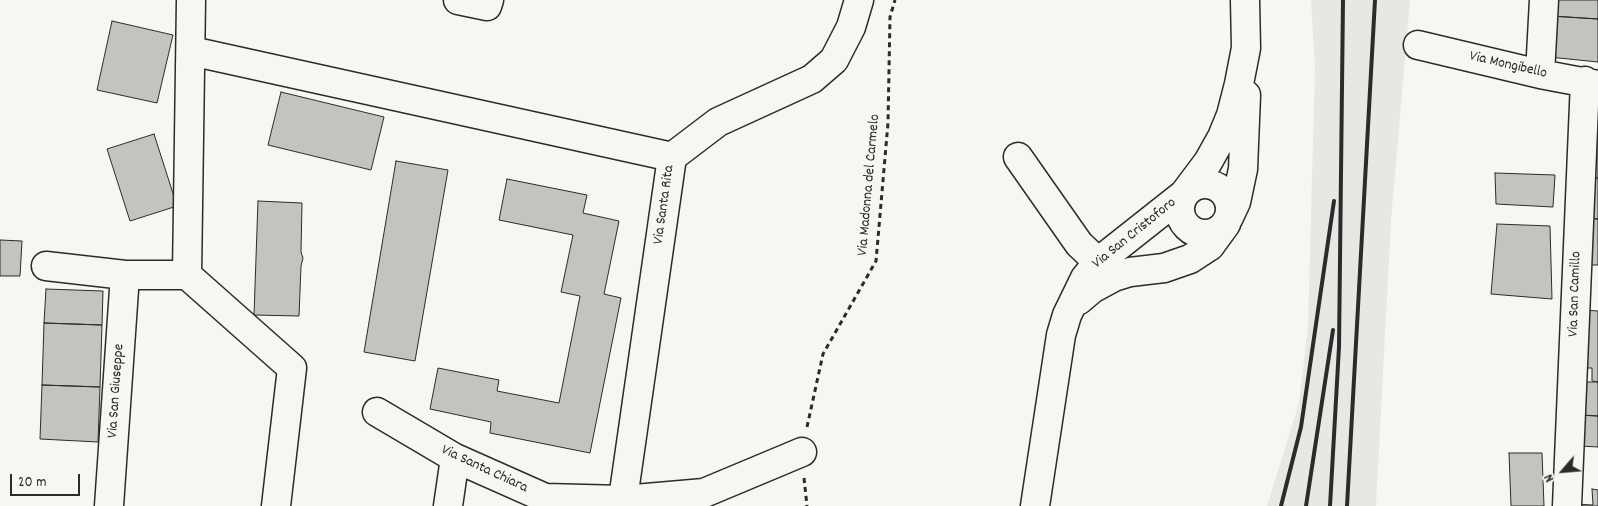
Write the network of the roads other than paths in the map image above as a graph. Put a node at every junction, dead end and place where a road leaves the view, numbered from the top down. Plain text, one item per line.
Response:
1 (192, 0) edge
2 (458, 0) edge
3 (489, 0) edge
4 (859, 0) edge
5 (1245, 0) edge
6 (1544, 0) edge
7 (1418, 45) dead end
8 (1246, 48) junction
9 (191, 51) junction
10 (1540, 74) junction
11 (1592, 83) edge
12 (672, 157) junction
13 (1018, 158) dead end
14 (1184, 194) junction
15 (1228, 221) junction
16 (1098, 262) junction
17 (46, 266) dead end
18 (125, 275) junction
19 (187, 275) junction
20 (1067, 316) junction
21 (377, 412) dead end
22 (802, 452) road end
23 (455, 458) junction
24 (622, 503) edge
25 (109, 506) edge
26 (276, 506) edge
27 (448, 506) edge
28 (1035, 506) edge
29 (1567, 506) edge

1 - 9 street
2 - 3 street
4 - 12 street, Via Santa Rita
5 - 8 street, Via San Cristoforo
6 - 10 street
7 - 10 street, Via Mongibello
8 - 14 street, Via San Cristoforo
8 - 15 street
9 - 12 street
9 - 19 street
10 - 11 street, Via Mongibello
11 - 29 street, Via San Camillo
12 - 24 street, Via Santa Rita
13 - 16 street
14 - 15 street
14 - 15 street
14 - 16 street, Via San Cristoforo
15 - 20 street
16 - 20 street, Via San Cristoforo
17 - 18 street
18 - 19 street
18 - 25 street, Via San Giuseppe
19 - 26 street
20 - 28 street, Via San Cristoforo
21 - 23 street, Via Santa Chiara
22 - 24 street, Via Santa Chiara
23 - 24 street, Via Santa Chiara
23 - 27 street

